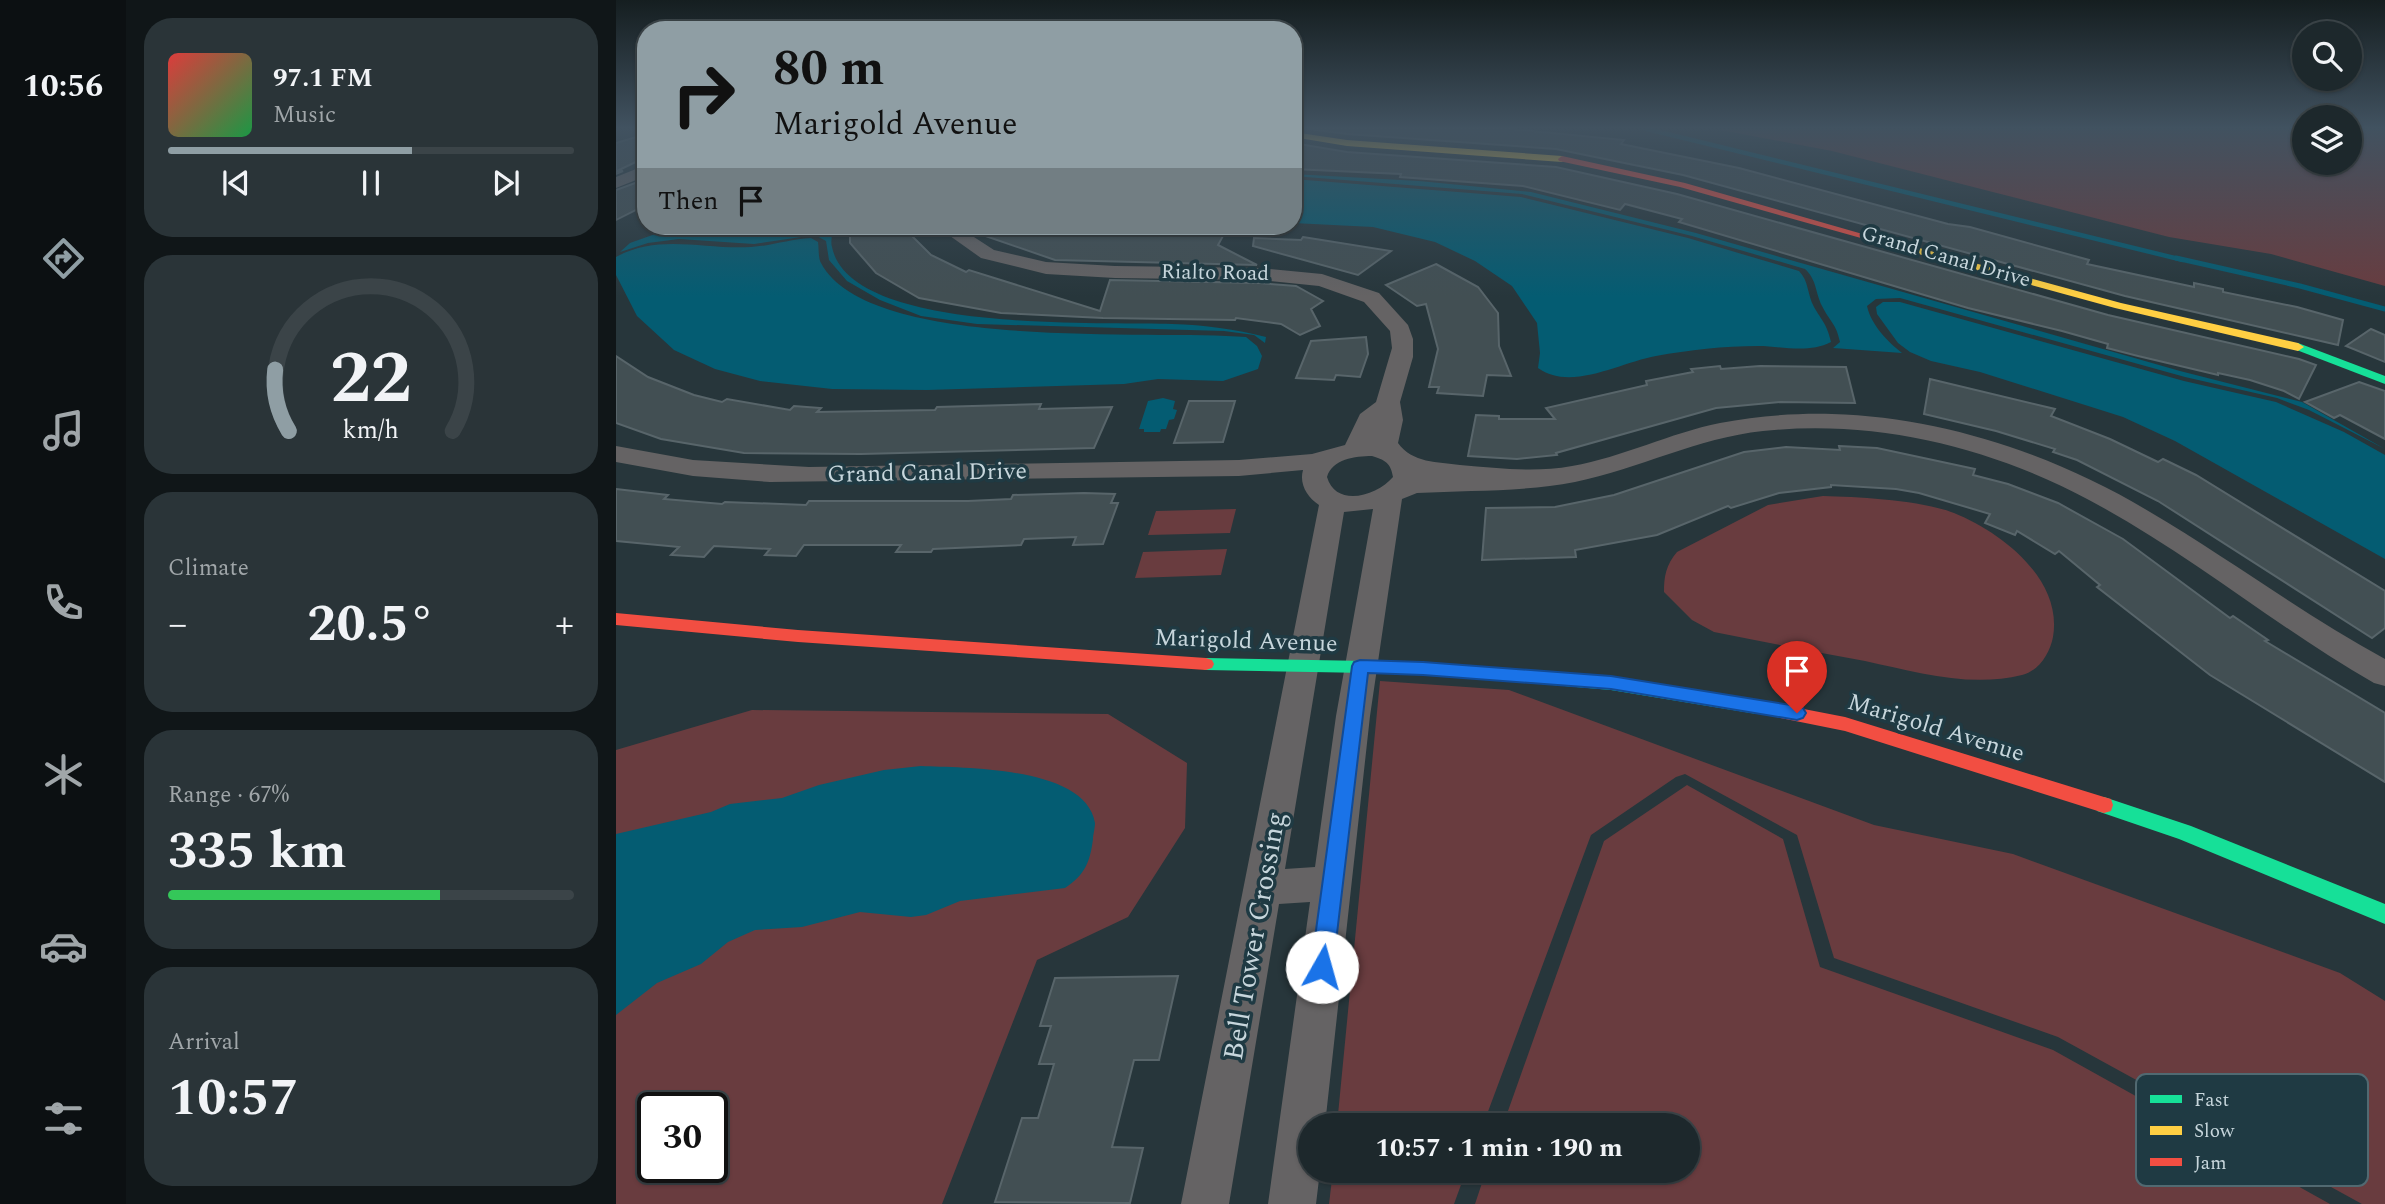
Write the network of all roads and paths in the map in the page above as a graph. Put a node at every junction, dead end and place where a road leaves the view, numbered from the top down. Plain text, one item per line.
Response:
1 (1683, 185) edge
2 (954, 235) edge
3 (2385, 380) edge
4 (1387, 405) junction
5 (1346, 451) junction
6 (616, 454) edge
7 (1396, 456) junction
8 (1239, 468) junction
9 (1528, 479) junction
10 (1326, 494) junction
11 (1392, 494) junction
12 (616, 618) edge
13 (1360, 666) junction
14 (1302, 668) junction
15 (2385, 674) edge
16 (1332, 884) junction
17 (1265, 887) junction
18 (2385, 914) edge
19 (1205, 1204) edge
20 (1292, 1204) edge

1 - 3 street, Grand Canal Drive
2 - 4 street, Rialto Road
4 - 5 street, Rialto Road
4 - 7 street, Rialto Road
5 - 7 street
5 - 8 street, Grand Canal Drive
5 - 10 street
6 - 8 street, Grand Canal Drive
7 - 9 street
7 - 11 street
8 - 10 street, Grand Canal Drive
9 - 11 street
9 - 15 street
10 - 11 street
10 - 14 street, Bell Tower Crossing
11 - 13 street
12 - 14 street, Marigold Avenue
13 - 14 street, Marigold Avenue
13 - 16 street
13 - 18 street, Marigold Avenue
14 - 17 street, Bell Tower Crossing
16 - 17 street
16 - 20 street
17 - 19 street, Bell Tower Crossing

